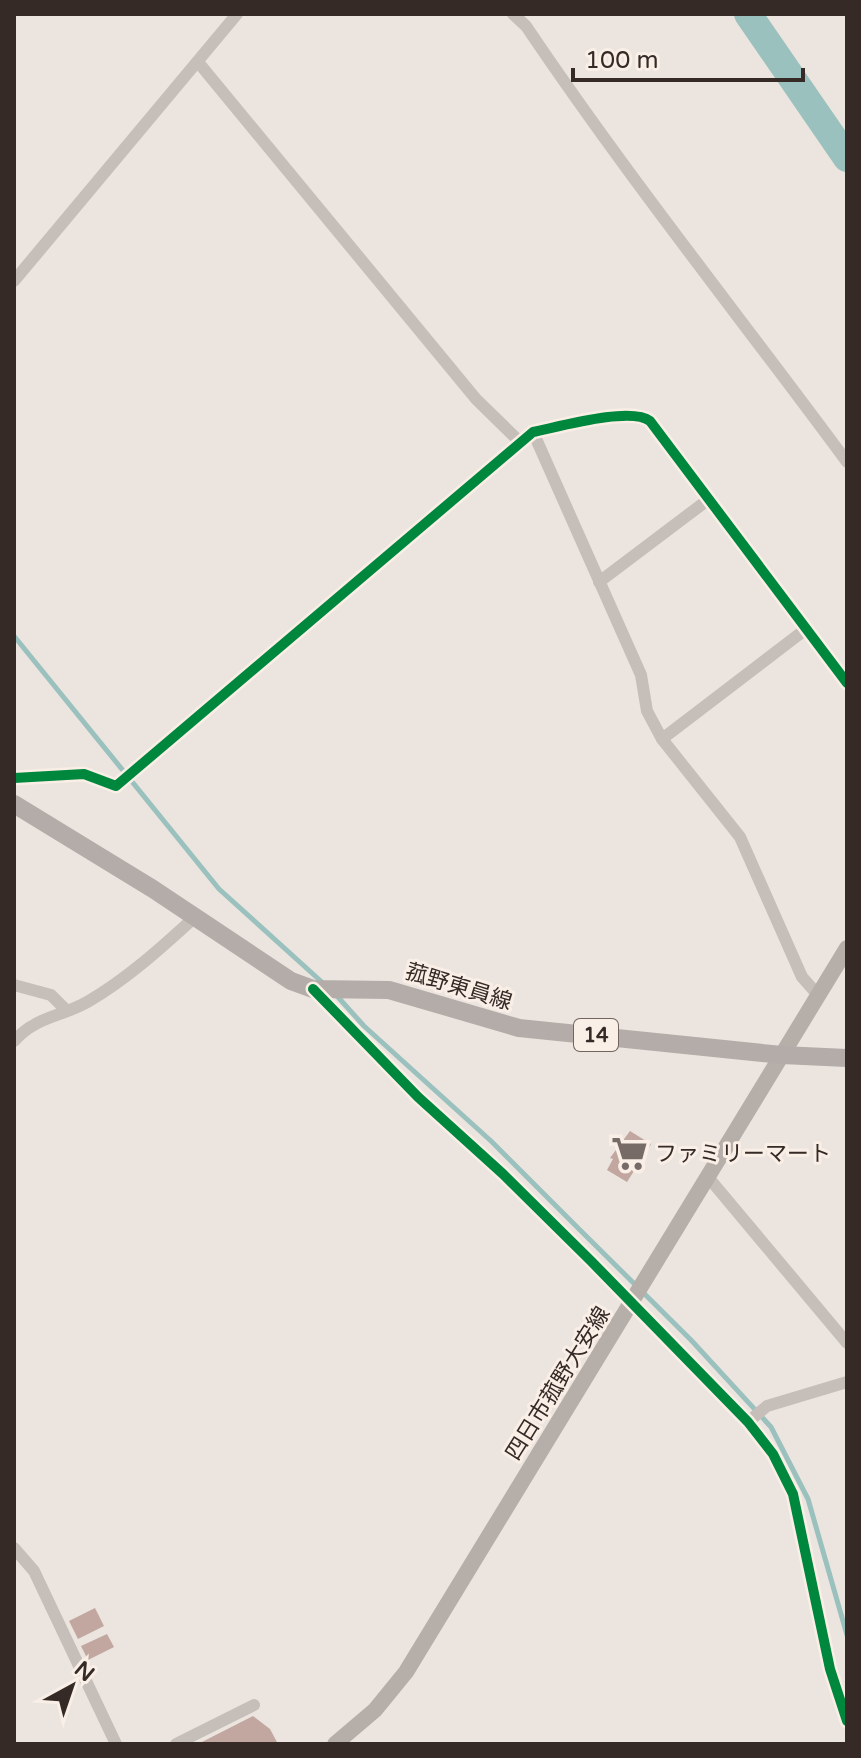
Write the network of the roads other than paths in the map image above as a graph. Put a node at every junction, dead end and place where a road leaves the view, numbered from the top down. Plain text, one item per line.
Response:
1 (237, 14) edge
2 (513, 14) edge
3 (198, 62) junction
4 (14, 281) edge
5 (533, 432) junction
6 (521, 443) junction
7 (847, 462) edge
8 (709, 499) junction
9 (599, 582) junction
10 (806, 629) junction
11 (847, 683) edge
12 (662, 739) junction
13 (14, 778) edge
14 (14, 804) edge
15 (195, 917) junction
16 (847, 948) edge
17 (14, 985) edge
18 (319, 989) junction
19 (818, 995) junction
20 (66, 1010) junction
21 (14, 1041) edge
22 (782, 1055) junction
23 (846, 1059) edge
24 (708, 1177) junction
25 (634, 1301) junction
26 (847, 1343) edge
27 (847, 1382) edge
28 (749, 1421) junction
29 (14, 1548) edge
30 (254, 1705) dead end
31 (847, 1721) edge
32 (116, 1744) edge
33 (176, 1744) edge
34 (335, 1744) edge

1 - 3 street
2 - 7 street
3 - 4 street
3 - 6 street
5 - 6 street
5 - 8 street
5 - 9 street
6 - 13 street
8 - 9 street
8 - 10 street
9 - 12 street
10 - 11 street
10 - 12 street
12 - 19 street
14 - 15 main road, 菰野東員線 / 14
15 - 18 main road, 菰野東員線 / 14
15 - 20 street
16 - 19 main road, 四日市菰野大安線
17 - 20 street
18 - 22 main road, 菰野東員線 / 14
18 - 25 street
19 - 22 main road, 四日市菰野大安線
20 - 21 street
22 - 23 main road, 菰野東員線 / 14
22 - 24 main road, 四日市菰野大安線
24 - 25 main road, 四日市菰野大安線
24 - 26 street
25 - 28 street
25 - 34 main road, 四日市菰野大安線
27 - 28 street
28 - 31 street
29 - 32 street
30 - 33 street

